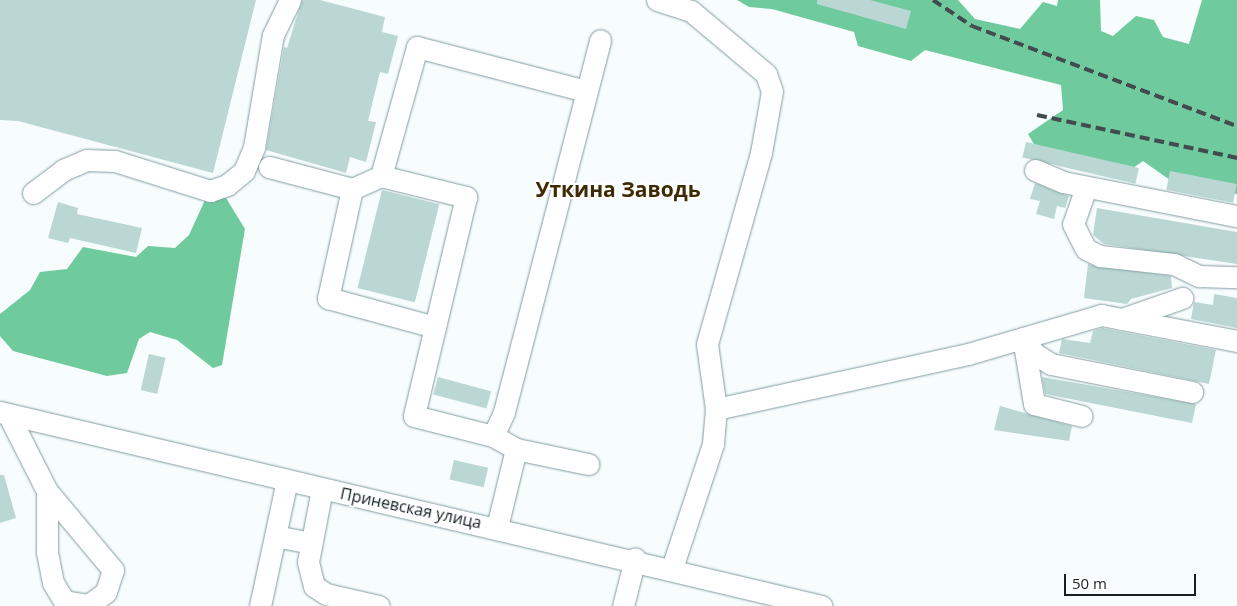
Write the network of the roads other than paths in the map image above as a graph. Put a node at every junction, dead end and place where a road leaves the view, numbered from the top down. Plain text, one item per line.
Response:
1 (290, 0) edge
2 (657, 0) edge
3 (600, 40) dead end
4 (586, 91) junction
5 (270, 166) dead end
6 (1035, 170) dead end
7 (381, 176) junction
8 (1086, 187) junction
9 (352, 189) junction
10 (33, 193) dead end
11 (1237, 216) edge
12 (1199, 276) junction
13 (1237, 277) edge
14 (1182, 298) junction
15 (1122, 319) junction
16 (435, 327) junction
17 (1169, 328) junction
18 (1023, 338) junction
19 (1237, 341) edge
20 (1192, 392) dead end
21 (716, 409) junction
22 (4, 413) edge
23 (1082, 416) dead end
24 (493, 436) junction
25 (516, 449) junction
26 (588, 464) dead end
27 (287, 480) junction
28 (322, 488) junction
29 (47, 491) junction
30 (497, 527) junction
31 (275, 536) junction
32 (311, 543) junction
33 (635, 560) junction
34 (672, 568) junction
35 (260, 606) edge
36 (380, 606) edge
37 (623, 606) edge
38 (822, 606) edge

1 - 10 street
2 - 21 street
3 - 4 street
4 - 7 street
4 - 24 street
5 - 9 street
6 - 8 street
7 - 9 street
7 - 16 street
8 - 11 street
8 - 12 street
9 - 16 street
12 - 13 street
12 - 14 street
14 - 15 street
14 - 17 street
15 - 17 street
15 - 18 street
16 - 24 street
17 - 19 street
18 - 20 street
18 - 21 street
18 - 23 street
21 - 34 street
22 - 27 street, Приневская улица
22 - 29 street
24 - 25 street
25 - 26 street
25 - 30 street
27 - 28 street, Приневская улица
27 - 31 street
28 - 30 street, Приневская улица
28 - 32 street
29 - 29 street
30 - 33 street, Приневская улица
31 - 32 street
31 - 35 street
32 - 36 street
33 - 34 street, Приневская улица
33 - 37 street
34 - 38 street, Приневская улица

